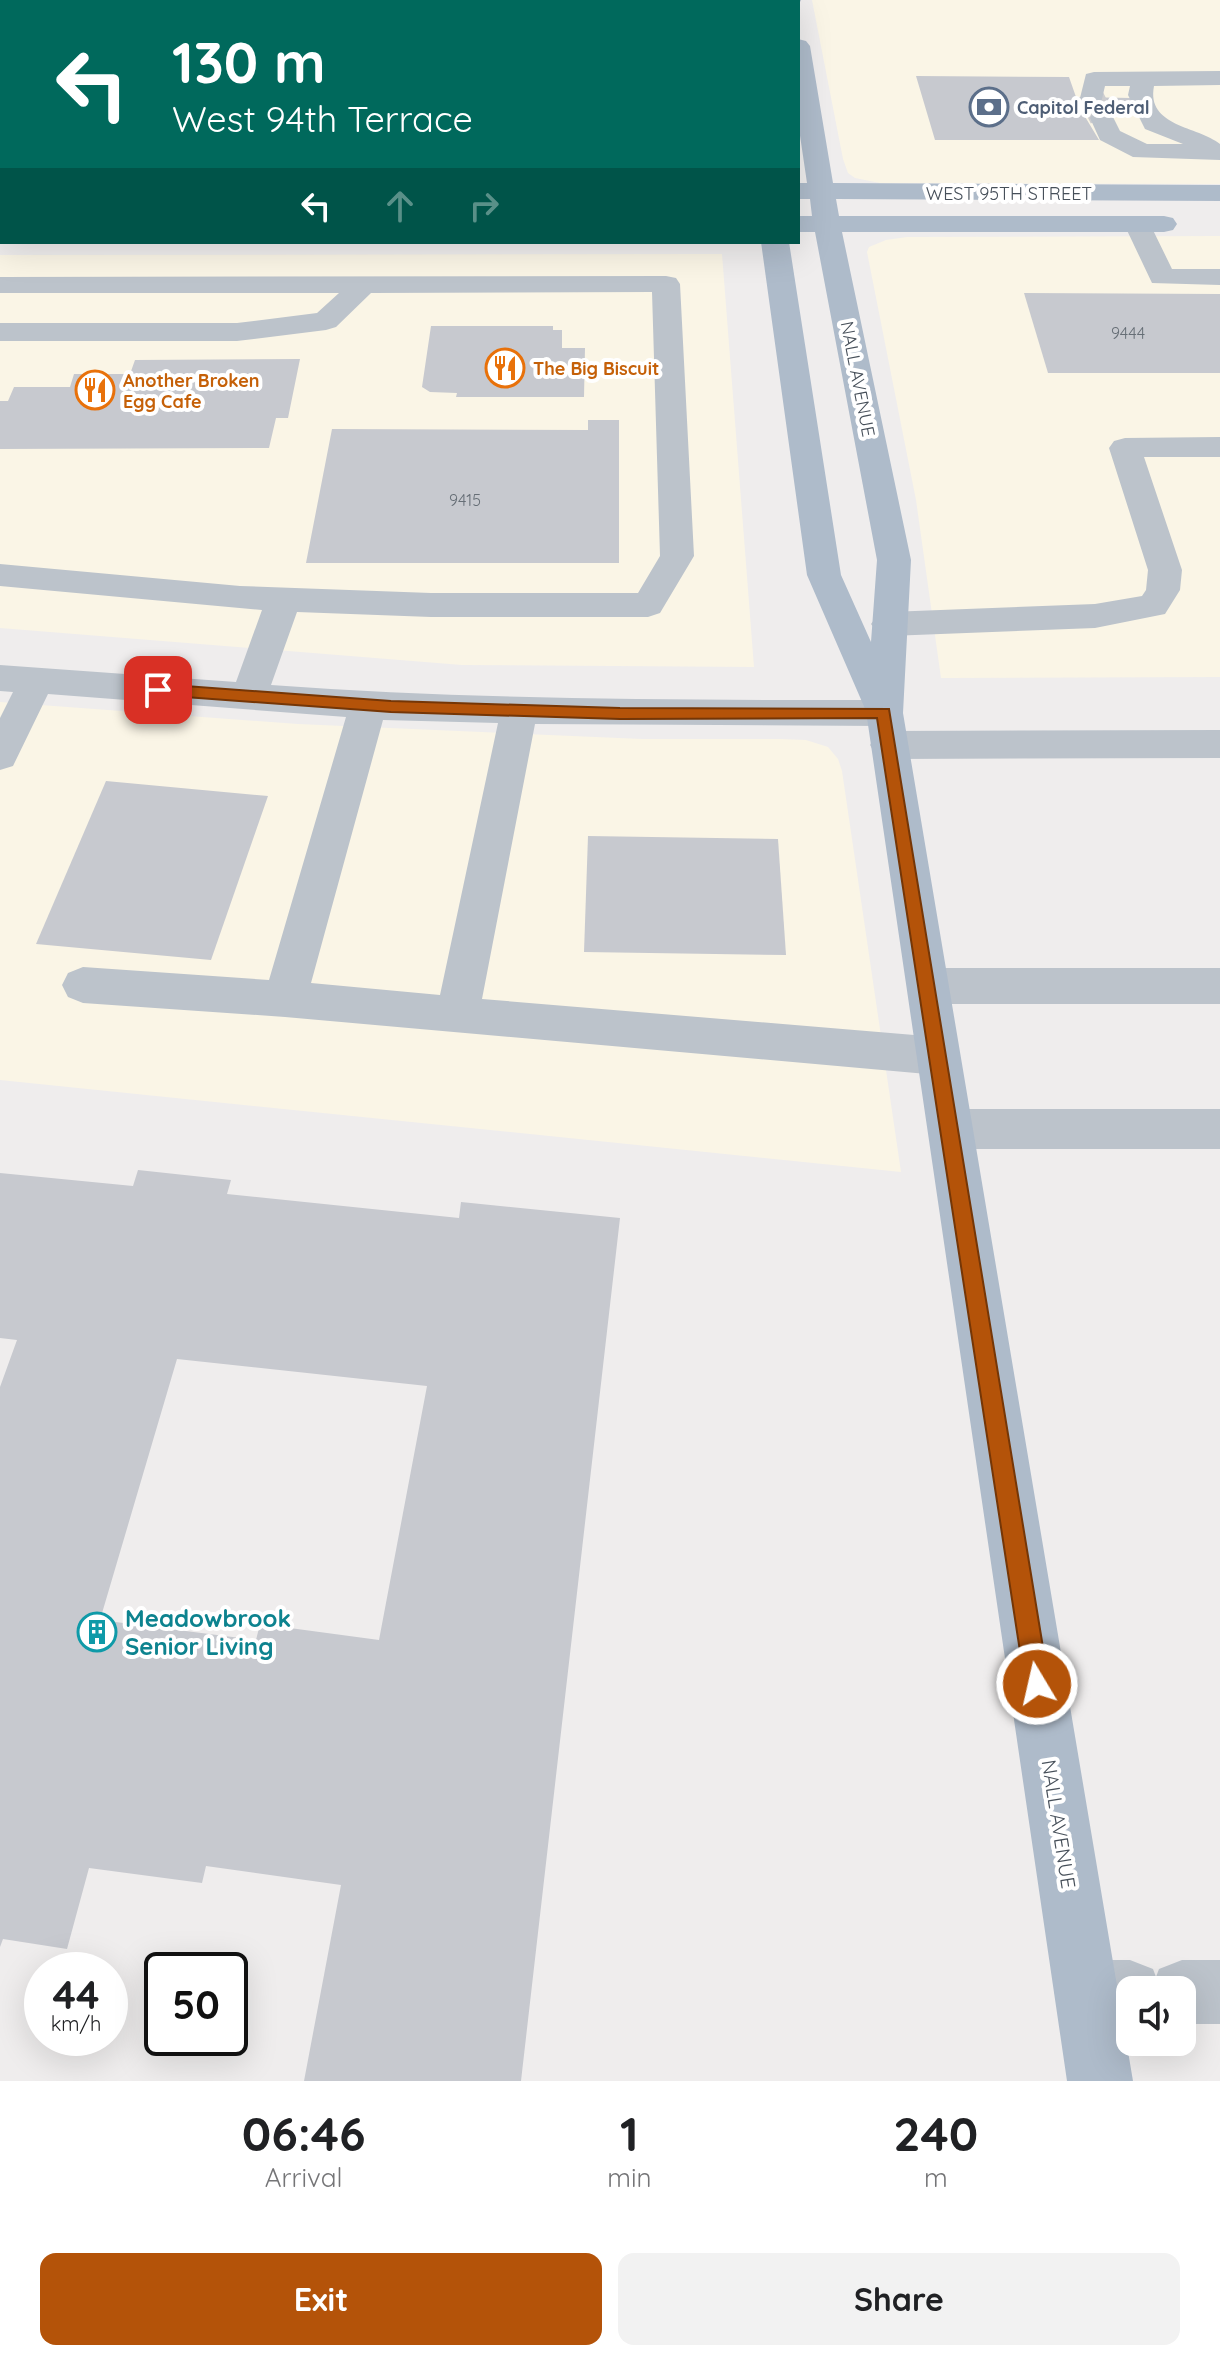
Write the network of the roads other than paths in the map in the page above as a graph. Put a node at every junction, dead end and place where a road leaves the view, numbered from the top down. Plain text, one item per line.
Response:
1 (800, 70) edge
2 (1220, 78) edge
3 (1109, 79) junction
4 (1143, 79) junction
5 (1220, 151) edge
6 (1142, 152) junction
7 (810, 192) edge
8 (1220, 193) edge
9 (812, 224) edge
10 (1137, 224) junction
11 (1192, 224) dead end
12 (775, 244) edge
13 (1220, 277) edge
14 (364, 284) junction
15 (0, 285) edge
16 (0, 332) edge
17 (1220, 447) edge
18 (0, 575) edge
19 (284, 599) junction
20 (889, 624) junction
21 (0, 678) edge
22 (37, 680) junction
23 (249, 696) junction
24 (368, 705) junction
25 (519, 711) junction
26 (886, 729) junction
27 (1220, 744) edge
28 (0, 756) edge
29 (83, 985) dead end
30 (928, 986) junction
31 (1220, 986) edge
32 (285, 999) junction
33 (457, 1015) junction
34 (938, 1056) junction
35 (951, 1129) junction
36 (1220, 1129) edge
37 (1108, 1992) edge
38 (1196, 1992) edge
39 (1220, 1992) edge
40 (1100, 2081) edge

1 - 7 main road, NALL AVENUE
2 - 4 street
3 - 4 street
3 - 6 street
3 - 6 street
4 - 5 street
5 - 6 street
7 - 8 main road, WEST 95TH STREET
7 - 9 main road, NALL AVENUE
9 - 10 main road, WEST 95TH STREET
9 - 20 main road, NALL AVENUE
10 - 11 main road, WEST 95TH STREET
10 - 13 street
12 - 26 main road, NALL AVENUE
14 - 15 street
14 - 16 street
14 - 19 street
17 - 20 street
18 - 19 street
19 - 23 street
20 - 26 main road, NALL AVENUE
21 - 22 street
22 - 23 street
22 - 28 street
23 - 24 street
24 - 25 street
24 - 32 street
25 - 26 street
25 - 33 street
26 - 27 street
26 - 30 main road, NALL AVENUE
29 - 32 street
30 - 31 street
30 - 34 main road, NALL AVENUE
32 - 33 street
33 - 34 street
34 - 35 main road, NALL AVENUE
35 - 36 street
35 - 37 main road, NALL AVENUE
37 - 40 main road, NALL AVENUE
38 - 39 street

